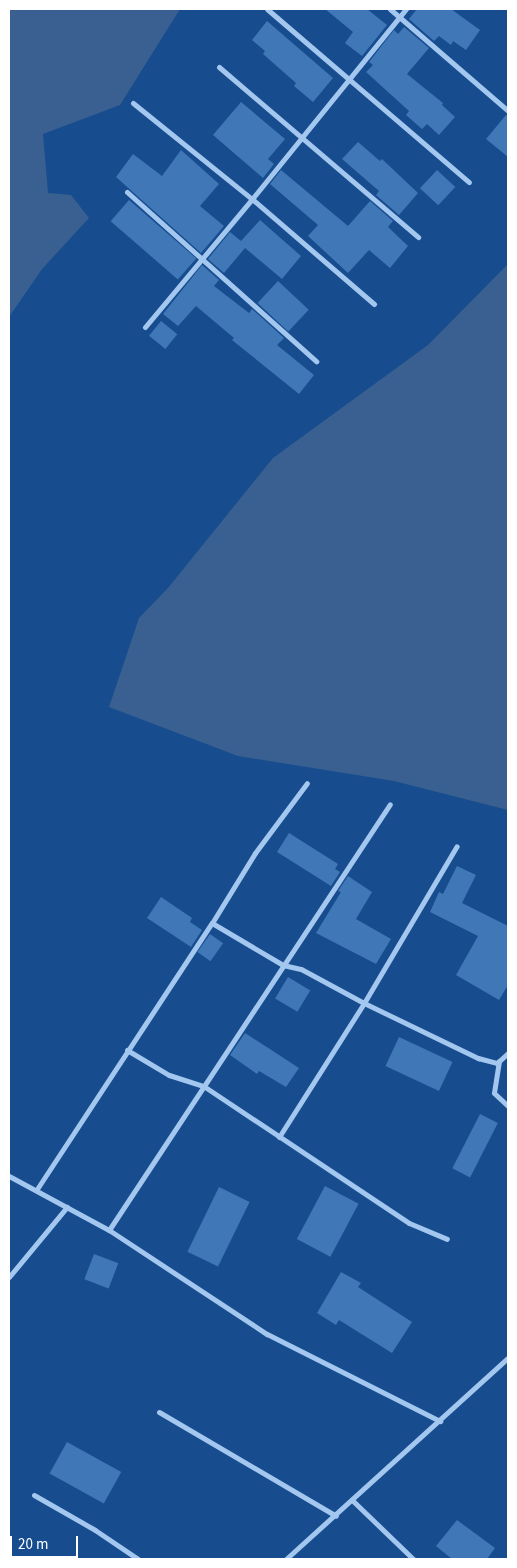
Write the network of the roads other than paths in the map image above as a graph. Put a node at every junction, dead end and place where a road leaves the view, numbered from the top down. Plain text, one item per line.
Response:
1 (267, 9) edge
2 (390, 9) edge
3 (406, 9) edge
4 (400, 17) junction
5 (219, 67) dead end
6 (349, 79) junction
7 (133, 103) dead end
8 (508, 111) edge
9 (302, 139) junction
10 (469, 182) dead end
11 (126, 192) dead end
12 (252, 200) junction
13 (418, 237) dead end
14 (202, 258) junction
15 (374, 304) dead end
16 (145, 326) dead end
17 (316, 361) dead end
18 (307, 783) dead end
19 (390, 804) dead end
20 (457, 846) dead end
21 (212, 923) junction
22 (283, 965) junction
23 (364, 1003) junction
24 (127, 1050) junction
25 (508, 1053) edge
26 (499, 1061) junction
27 (205, 1087) junction
28 (508, 1106) edge
29 (279, 1137) junction
30 (9, 1176) edge
31 (37, 1189) junction
32 (67, 1207) junction
33 (109, 1230) junction
34 (447, 1239) dead end
35 (9, 1277) edge
36 (508, 1358) edge
37 (159, 1412) dead end
38 (440, 1421) junction
39 (34, 1495) dead end
40 (352, 1500) junction
41 (336, 1516) junction
42 (138, 1559) edge
43 (286, 1559) edge
44 (413, 1559) edge

1 - 6 street
2 - 4 street
3 - 4 street
4 - 6 street
4 - 8 street
5 - 9 street
6 - 9 street
6 - 10 street
7 - 12 street
9 - 12 street
9 - 13 street
11 - 14 street
12 - 14 street
12 - 15 street
14 - 16 street
14 - 17 street
18 - 21 street
19 - 22 street
20 - 23 street
21 - 22 street
21 - 24 street
22 - 23 street
22 - 27 street
23 - 26 street
23 - 29 street
24 - 27 street
24 - 31 street
25 - 26 street
26 - 28 street
27 - 29 street
27 - 33 street
29 - 34 street
30 - 31 street
31 - 32 street
32 - 33 street
32 - 35 street
33 - 38 street
36 - 38 street
37 - 41 street
38 - 40 street
39 - 42 street
40 - 41 street
40 - 44 street
41 - 43 street

